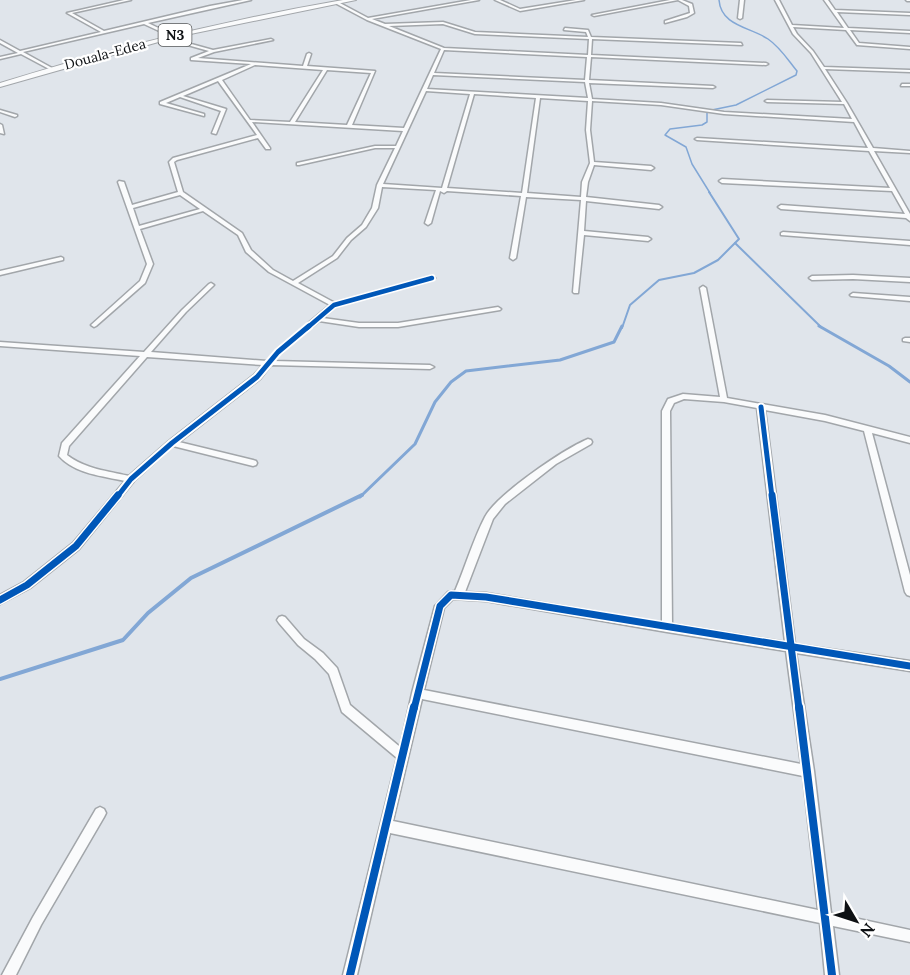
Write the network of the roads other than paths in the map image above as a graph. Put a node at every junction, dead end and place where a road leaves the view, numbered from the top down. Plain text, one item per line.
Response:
1 (93, 0) edge
2 (129, 0) edge
3 (249, 0) edge
4 (353, 0) edge
5 (477, 0) edge
6 (497, 0) edge
7 (582, 0) edge
8 (677, 0) edge
9 (742, 0) edge
10 (777, 0) edge
11 (826, 0) edge
12 (238, 1) edge
13 (465, 1) edge
14 (337, 3) junction
15 (104, 5) junction
16 (833, 11) junction
17 (910, 14) edge
18 (594, 15) dead end
19 (740, 18) dead end
20 (368, 19) junction
21 (666, 21) dead end
22 (144, 22) junction
23 (382, 25) junction
24 (791, 26) junction
25 (565, 29) dead end
26 (846, 29) junction
27 (104, 32) junction
28 (910, 32) edge
29 (169, 37) junction
30 (271, 40) dead end
31 (591, 40) junction
32 (0, 41) edge
33 (741, 44) dead end
34 (910, 48) edge
35 (443, 49) junction
36 (213, 51) junction
37 (20, 52) junction
38 (309, 54) dead end
39 (588, 56) junction
40 (0, 58) edge
41 (258, 63) junction
42 (765, 64) dead end
43 (305, 66) junction
44 (326, 68) junction
45 (822, 68) junction
46 (51, 69) junction
47 (910, 71) edge
48 (433, 74) junction
49 (219, 79) junction
50 (587, 80) junction
51 (0, 85) edge
52 (902, 85) dead end
53 (910, 86) edge
54 (713, 87) dead end
55 (425, 90) junction
56 (472, 94) junction
57 (180, 96) junction
58 (538, 98) junction
59 (590, 100) junction
60 (767, 100) dead end
61 (845, 103) junction
62 (0, 111) edge
63 (202, 115) dead end
64 (15, 116) dead end
65 (855, 121) junction
66 (250, 122) junction
67 (292, 123) junction
68 (0, 125) edge
69 (349, 127) junction
70 (406, 130) junction
71 (2, 133) dead end
72 (214, 133) dead end
73 (260, 136) junction
74 (697, 139) dead end
75 (398, 147) junction
76 (268, 148) dead end
77 (871, 149) junction
78 (910, 152) edge
79 (592, 163) junction
80 (299, 164) dead end
81 (651, 168) dead end
82 (722, 181) dead end
83 (121, 182) dead end
84 (380, 185) junction
85 (894, 190) junction
86 (441, 191) junction
87 (181, 193) junction
88 (524, 195) junction
89 (586, 199) junction
90 (130, 207) junction
91 (659, 207) dead end
92 (781, 207) dead end
93 (204, 209) junction
94 (909, 218) edge
95 (428, 223) dead end
96 (138, 228) junction
97 (582, 233) junction
98 (783, 234) dead end
99 (648, 239) dead end
100 (910, 243) edge
101 (513, 258) dead end
102 (61, 259) dead end
103 (0, 273) edge
104 (812, 278) dead end
105 (432, 279) dead end
106 (910, 280) edge
107 (294, 283) junction
108 (211, 285) dead end
109 (703, 288) dead end
110 (576, 292) dead end
111 (853, 295) dead end
112 (910, 299) edge
113 (334, 305) junction
114 (498, 309) dead end
115 (320, 319) junction
116 (94, 325) dead end
117 (2, 346) edge
118 (147, 355) junction
119 (269, 363) junction
120 (430, 367) dead end
121 (724, 400) junction
122 (761, 407) junction
123 (867, 428) junction
124 (910, 440) edge
125 (588, 442) dead end
126 (172, 443) junction
127 (253, 463) dead end
128 (131, 479) junction
129 (910, 592) edge
130 (459, 594) junction
131 (0, 600) edge
132 (282, 620) dead end
133 (668, 628) junction
134 (790, 646) junction
135 (910, 666) edge
136 (417, 693) junction
137 (401, 755) junction
138 (808, 771) junction
139 (100, 813) dead end
140 (387, 825) junction
141 (826, 920) junction
142 (910, 936) edge
143 (9, 975) edge
144 (350, 975) edge
145 (832, 975) edge

1 - 15 street
2 - 15 street
3 - 12 street
4 - 14 highway, Douala-Edea / N3
5 - 13 street
6 - 7 street
8 - 18 street
8 - 21 street
9 - 19 street
10 - 24 street
11 - 16 street
12 - 22 street
13 - 20 street
14 - 20 street
14 - 29 highway, Douala-Edea / N3
15 - 27 street
16 - 17 street
16 - 26 street
20 - 23 street
22 - 27 street
22 - 29 street
23 - 31 street
23 - 35 street
24 - 26 street
24 - 45 street
25 - 31 street
26 - 28 street
26 - 34 street
27 - 37 street
29 - 36 street
29 - 46 highway, Douala-Edea / N3
30 - 36 street
31 - 33 street
31 - 39 street
32 - 37 street
35 - 39 street
35 - 48 street
36 - 41 street
37 - 40 street
37 - 46 street
38 - 43 street
39 - 42 street
39 - 50 street
41 - 43 street
41 - 49 street
43 - 44 street
44 - 67 street
44 - 69 street
45 - 47 street
45 - 61 street
46 - 51 highway, Douala-Edea / N3
48 - 50 street
48 - 55 street
49 - 57 street
49 - 66 street
50 - 54 street
50 - 59 street
52 - 53 street
55 - 56 street
55 - 70 street
56 - 58 street
56 - 86 street
57 - 63 street
57 - 72 street
58 - 59 street
58 - 88 street
59 - 65 street
59 - 79 street
60 - 61 street
61 - 65 street
62 - 64 street
65 - 77 street
66 - 67 street
66 - 73 street
67 - 69 street
68 - 71 street
69 - 70 street
70 - 75 street
73 - 76 street
73 - 87 street
74 - 77 street
75 - 80 street
75 - 84 street
77 - 78 street
77 - 85 street
79 - 81 street
79 - 89 street
82 - 85 street
83 - 90 street
84 - 86 street
84 - 107 street
85 - 94 street
86 - 88 street
86 - 95 street
87 - 90 street
87 - 93 street
88 - 89 street
88 - 101 street
89 - 91 street
89 - 97 street
90 - 96 street
92 - 94 street
93 - 96 street
93 - 107 street
96 - 116 street
97 - 99 street
97 - 110 street
98 - 100 street
102 - 103 street
104 - 106 street
105 - 113 street
107 - 113 street
108 - 118 street
109 - 121 street
111 - 112 street
113 - 115 street
114 - 115 street
115 - 119 street
117 - 118 street
118 - 119 street
118 - 128 street
119 - 120 street
119 - 126 street
121 - 122 street
121 - 133 street
122 - 123 street
122 - 134 street
123 - 124 street
123 - 129 street
125 - 130 street
126 - 127 street
126 - 128 street
128 - 131 street
130 - 133 street
130 - 136 street
132 - 137 street
133 - 134 street
134 - 135 street
134 - 138 street
136 - 137 street
136 - 138 street
137 - 140 street
138 - 141 street
139 - 143 street
140 - 141 street
140 - 144 street
141 - 142 street
141 - 145 street

